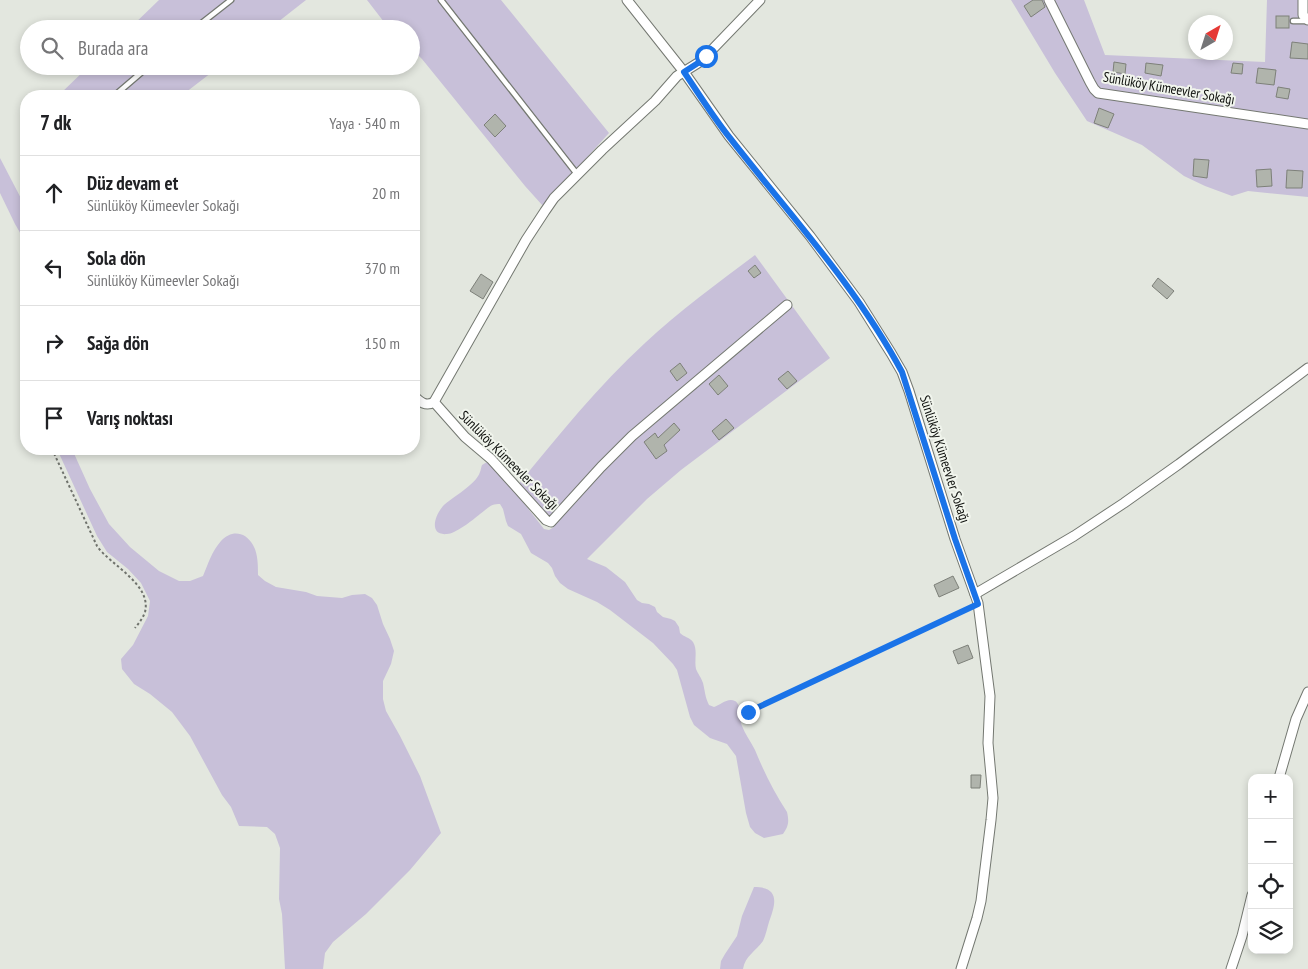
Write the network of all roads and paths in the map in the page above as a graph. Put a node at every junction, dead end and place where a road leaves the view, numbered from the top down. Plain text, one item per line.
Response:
1 (231, 0) edge
2 (441, 0) edge
3 (627, 0) edge
4 (760, 0) edge
5 (1049, 0) edge
6 (1303, 0) edge
7 (205, 20) edge
8 (1308, 20) edge
9 (1294, 21) dead end
10 (684, 72) junction
11 (138, 75) edge
12 (121, 90) edge
13 (1308, 124) edge
14 (577, 175) junction
15 (787, 305) dead end
16 (1308, 368) edge
17 (420, 402) edge
18 (434, 402) junction
19 (55, 455) edge
20 (975, 594) junction
21 (978, 604) junction
22 (135, 628) dead end
23 (1308, 692) edge
24 (748, 712) dead end
25 (1280, 774) edge
26 (1249, 909) edge
27 (961, 969) edge
28 (1231, 969) edge

1 - 7 lane
2 - 14 lane
3 - 10 street, Sünlüköy Kümeevler Sokağı
4 - 10 street
5 - 13 street, Sünlüköy Kümeevler Sokağı
6 - 8 street
8 - 9 lane
10 - 14 street
10 - 20 street, Sünlüköy Kümeevler Sokağı
11 - 12 lane
14 - 18 street
15 - 18 street, Sünlüköy Kümeevler Sokağı
16 - 20 street
17 - 18 street
19 - 22 path
20 - 21 street, Sünlüköy Kümeevler Sokağı
21 - 24 path
21 - 27 street, Sünlüköy Kümeevler Sokağı
23 - 25 street
26 - 28 street

